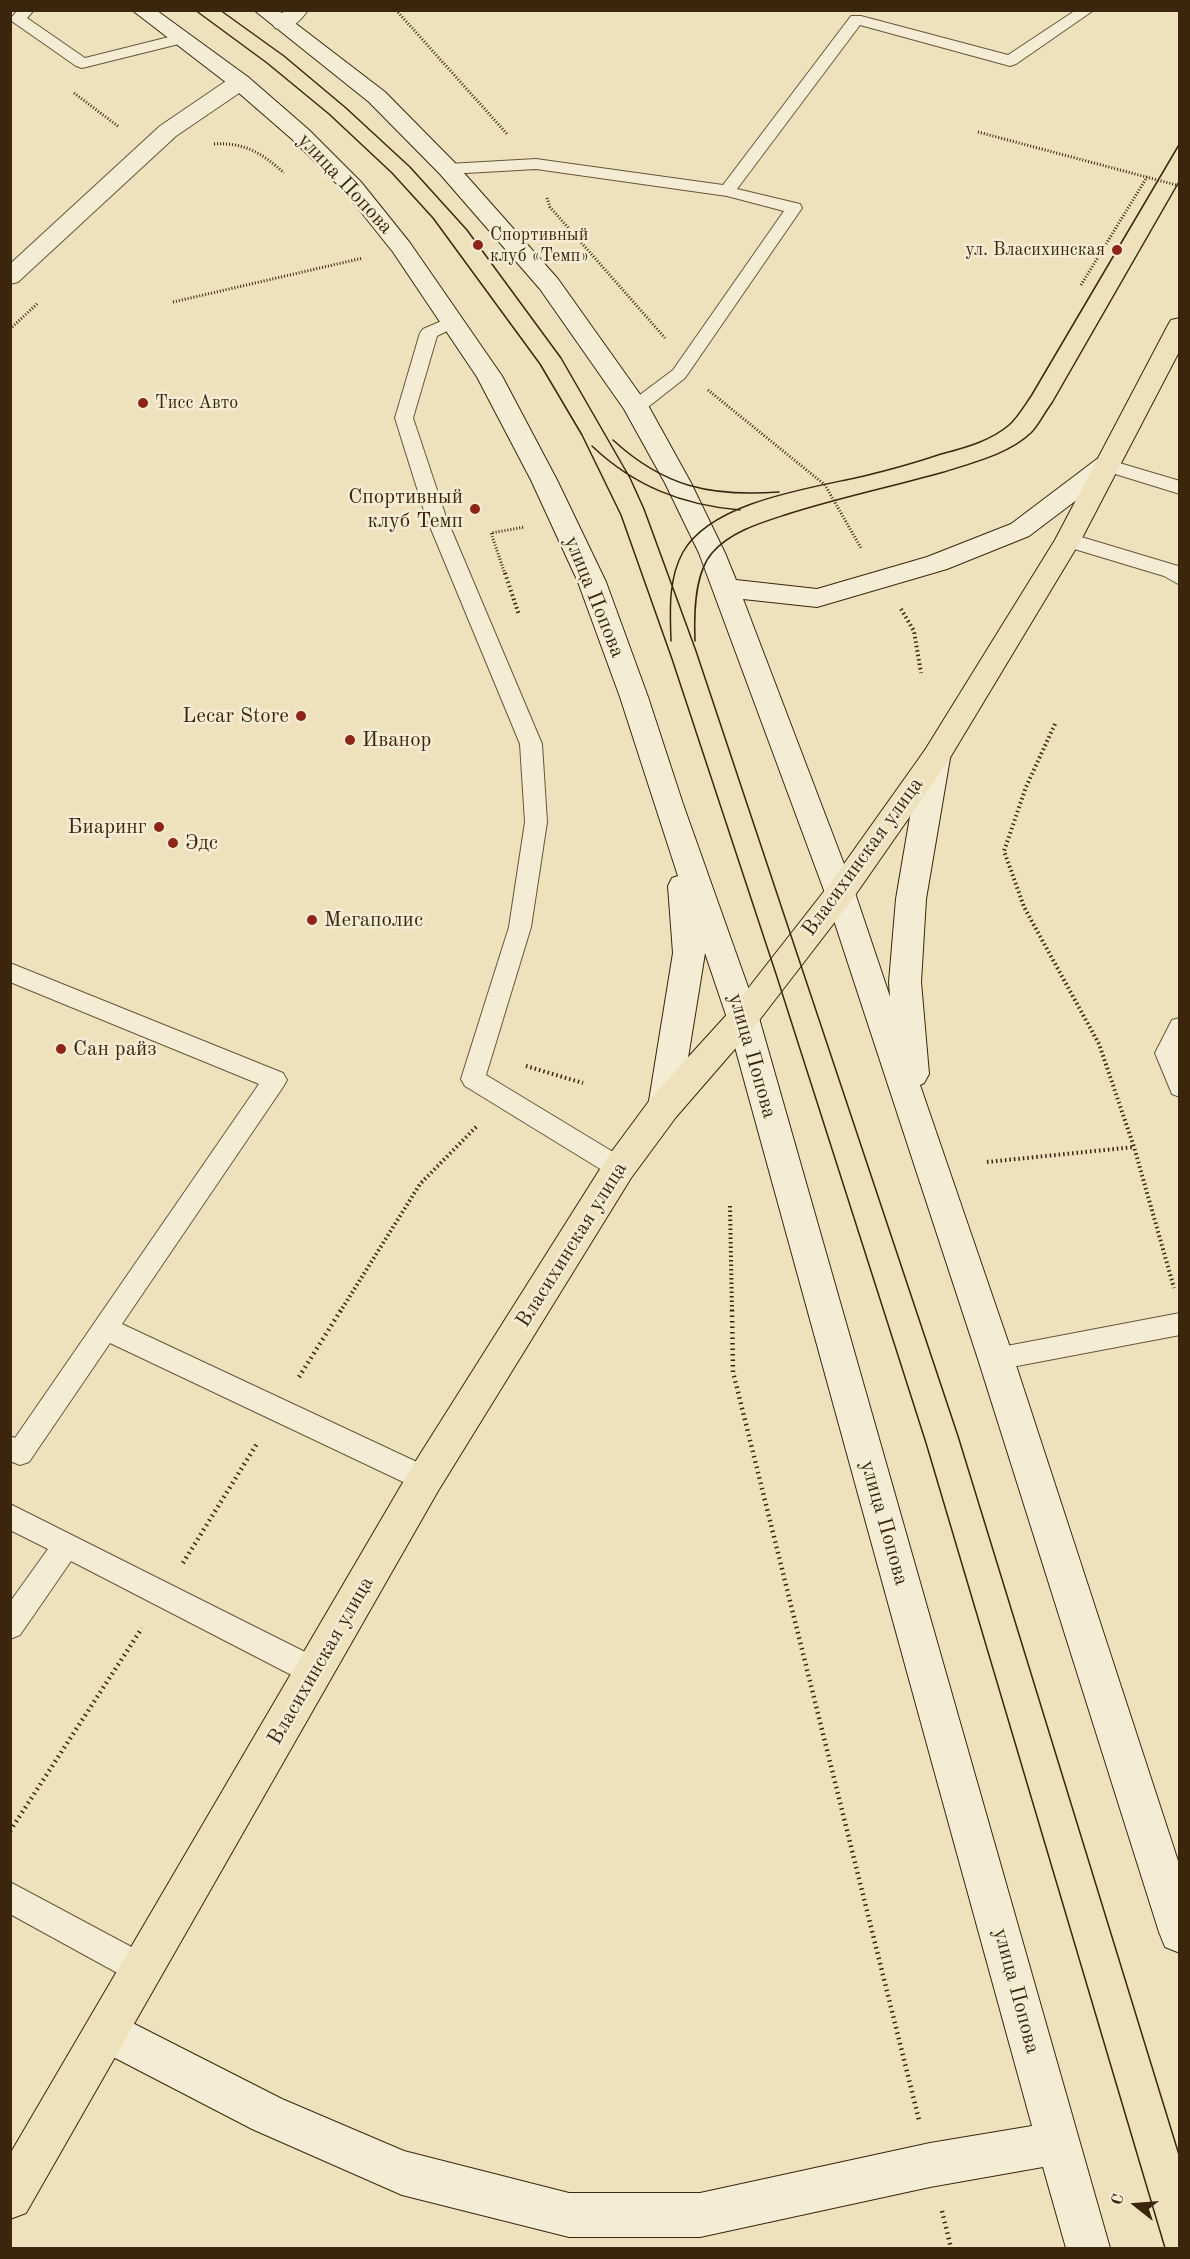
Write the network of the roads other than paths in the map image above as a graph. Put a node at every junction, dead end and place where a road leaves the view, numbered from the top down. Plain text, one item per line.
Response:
1 (27, 10) edge
2 (142, 10) edge
3 (1087, 10) edge
4 (282, 15) edge
5 (181, 39) junction
6 (240, 82) junction
7 (448, 169) junction
8 (727, 191) junction
9 (10, 277) edge
10 (453, 321) junction
11 (1179, 325) edge
12 (636, 407) junction
13 (1106, 465) junction
14 (1179, 488) edge
15 (1068, 540) junction
16 (1179, 578) edge
17 (726, 588) junction
18 (935, 758) junction
19 (668, 804) junction
20 (840, 893) junction
21 (10, 972) edge
22 (742, 1018) junction
23 (1179, 1027) edge
24 (1179, 1088) edge
25 (664, 1107) junction
26 (919, 1133) junction
27 (619, 1168) junction
28 (1176, 1325) edge
29 (106, 1329) junction
30 (996, 1359) junction
31 (10, 1448) edge
32 (426, 1479) junction
33 (10, 1516) edge
34 (67, 1545) junction
35 (10, 1626) edge
36 (315, 1672) junction
37 (10, 1897) edge
38 (1179, 1932) edge
39 (143, 1970) junction
40 (107, 2031) junction
41 (1058, 2144) junction
42 (10, 2198) edge
43 (1088, 2248) edge

1 - 5 lane
2 - 5 main road, улица Попова
3 - 8 lane
4 - 7 main road
5 - 6 main road, улица Попова
6 - 9 main road
6 - 10 main road, улица Попова
7 - 8 lane
7 - 12 main road
8 - 12 lane
10 - 19 main road, улица Попова
10 - 27 lane
11 - 13 highway, Власихинская улица
12 - 17 main road
13 - 14 lane
13 - 15 highway, Власихинская улица
13 - 17 main road
15 - 16 lane
15 - 18 highway, Власихинская улица
17 - 20 main road
18 - 20 highway, Власихинская улица
18 - 26 main road
19 - 22 main road, улица Попова
19 - 25 main road
20 - 22 highway, Власихинская улица
20 - 26 main road
21 - 29 lane
22 - 25 highway, Власихинская улица
22 - 41 main road, улица Попова
23 - 24 lane
25 - 27 highway, Власихинская улица
26 - 30 main road
27 - 32 highway, Власихинская улица
28 - 30 lane
29 - 31 lane
29 - 32 lane
30 - 38 main road
32 - 36 highway, Власихинская улица
33 - 34 lane
34 - 35 lane
34 - 36 lane
36 - 39 highway, Власихинская улица
37 - 39 lane
39 - 40 highway, Власихинская улица
40 - 41 main road
40 - 42 highway, Власихинская улица
41 - 43 main road, улица Попова

